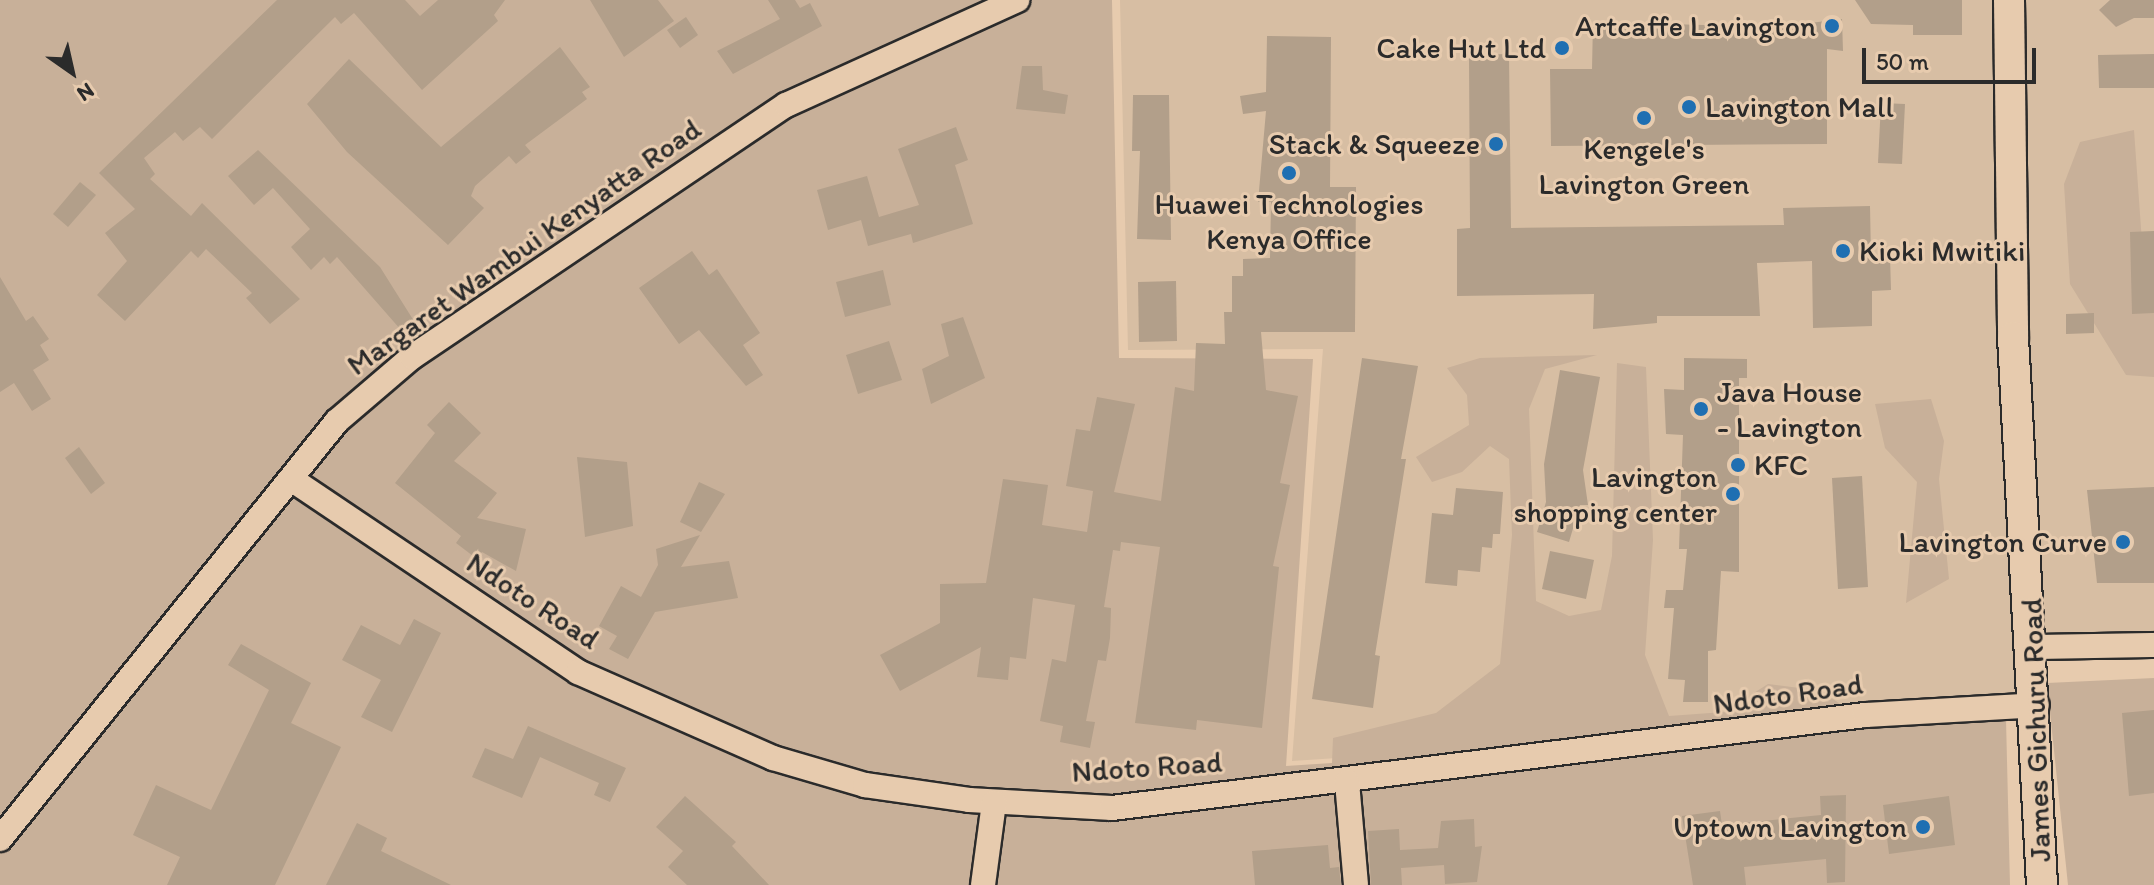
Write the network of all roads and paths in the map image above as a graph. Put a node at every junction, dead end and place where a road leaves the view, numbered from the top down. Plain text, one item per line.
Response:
1 (1017, 0) edge
2 (2009, 0) edge
3 (291, 479) junction
4 (2154, 645) edge
5 (2034, 647) junction
6 (2037, 705) junction
7 (1347, 782) junction
8 (994, 803) junction
9 (0, 839) edge
10 (983, 885) edge
11 (1356, 885) edge
12 (2042, 885) edge

1 - 3 street, Margaret Wambui Kenyatta Road
2 - 5 main road, James Gichuru Road
3 - 8 street, Ndoto Road
3 - 9 street, Margaret Wambui Kenyatta Road
4 - 5 street
5 - 6 main road, James Gichuru Road
6 - 7 street, Ndoto Road
6 - 12 main road, James Gichuru Road
7 - 8 street, Ndoto Road
7 - 11 street
8 - 10 street

